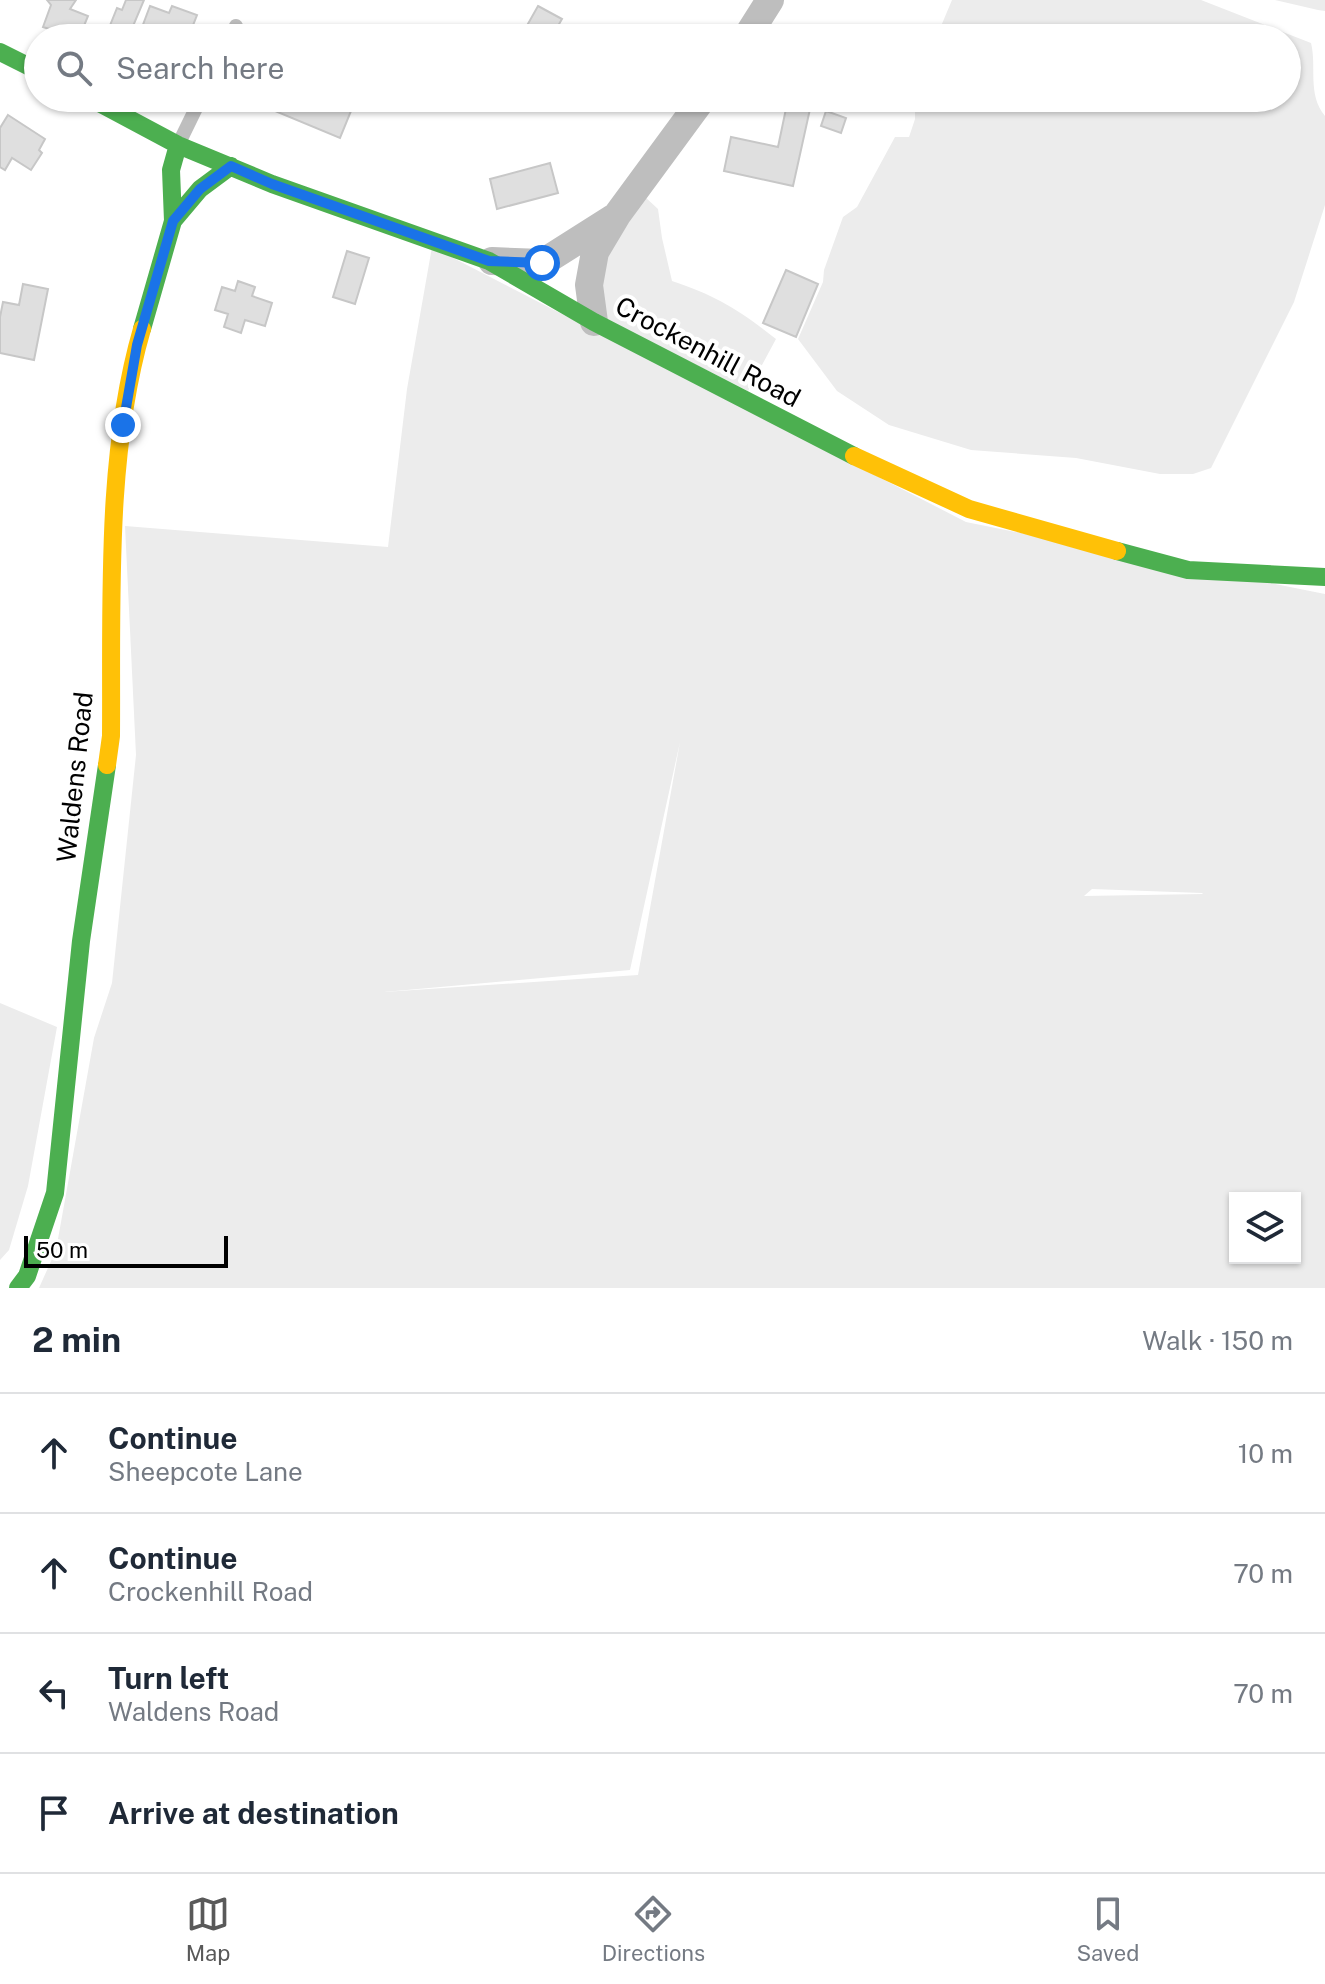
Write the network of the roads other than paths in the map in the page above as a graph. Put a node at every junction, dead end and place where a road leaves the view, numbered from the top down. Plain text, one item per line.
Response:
1 (770, 0) edge
2 (755, 24) edge
3 (0, 52) edge
4 (24, 64) edge
5 (116, 112) edge
6 (194, 112) edge
7 (693, 112) edge
8 (178, 145) junction
9 (231, 166) junction
10 (617, 215) junction
11 (173, 221) junction
12 (489, 261) junction
13 (594, 322) junction
14 (1325, 577) edge
15 (18, 1288) edge

1 - 2 street
3 - 4 main road
5 - 8 main road, Crockenhill Road
6 - 8 lane
7 - 10 street
8 - 9 main road, Crockenhill Road
8 - 11 main road, Waldens Road
9 - 11 main road, Waldens Road
9 - 12 main road, Crockenhill Road
10 - 12 street
10 - 13 street
11 - 15 main road, Waldens Road
12 - 13 main road, Crockenhill Road
13 - 14 main road, Crockenhill Road

